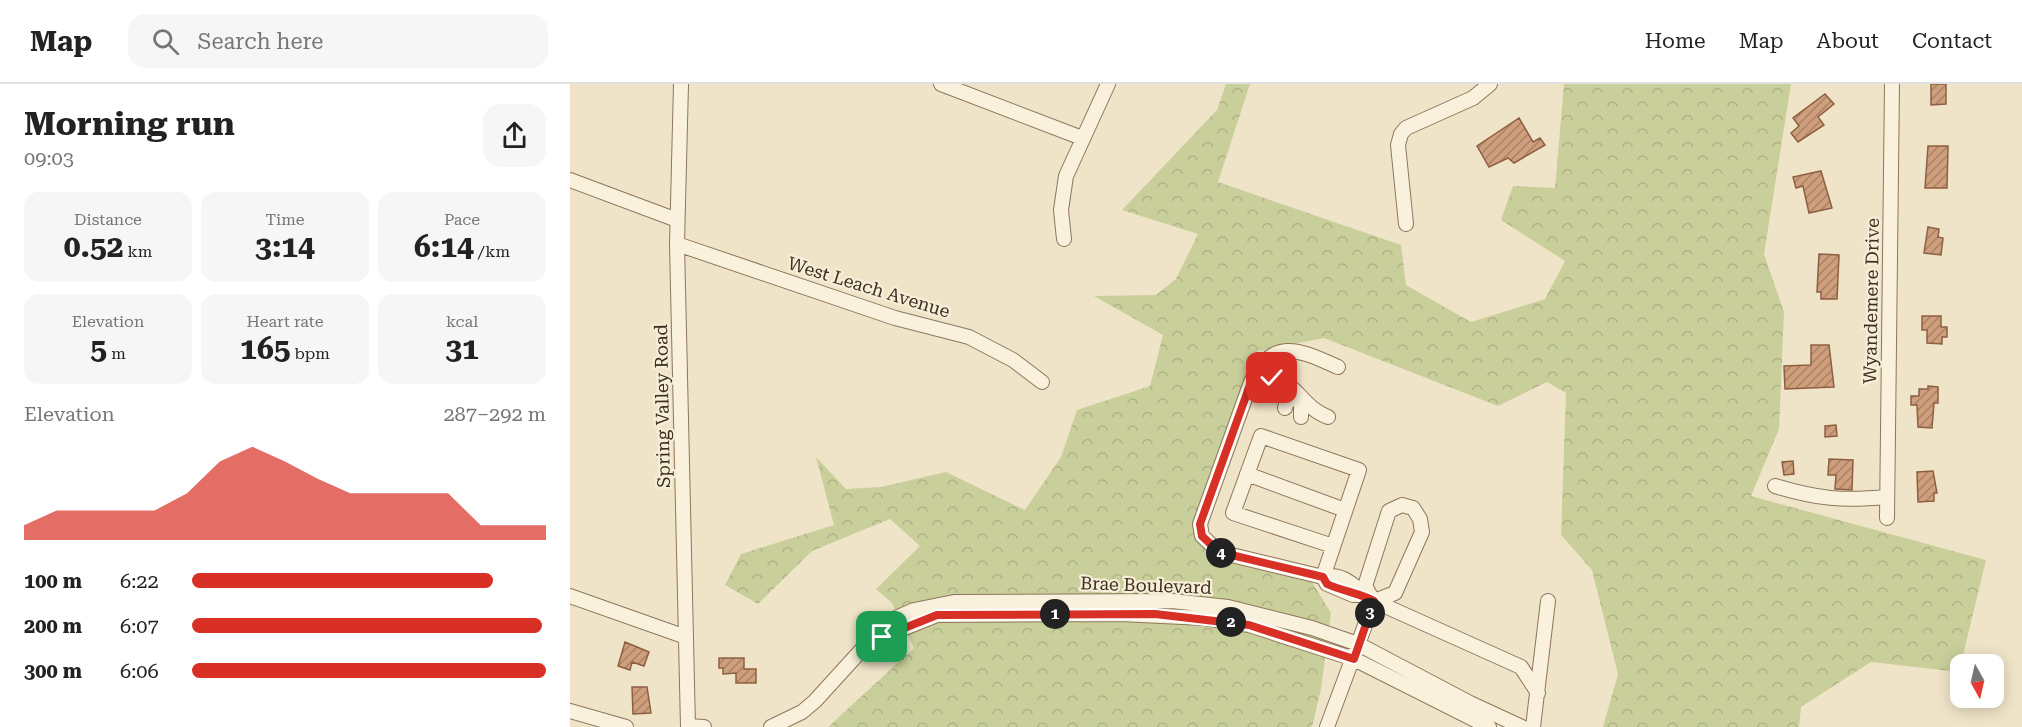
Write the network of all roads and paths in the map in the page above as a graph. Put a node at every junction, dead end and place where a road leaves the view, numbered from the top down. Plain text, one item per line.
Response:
1 (681, 84) edge
2 (941, 84) edge
3 (1108, 84) edge
4 (1490, 84) edge
5 (1892, 84) edge
6 (1082, 138) junction
7 (570, 180) edge
8 (678, 220) junction
9 (1406, 224) dead end
10 (1064, 239) dead end
11 (677, 244) junction
12 (1338, 367) dead end
13 (1281, 380) junction
14 (1042, 382) dead end
15 (1251, 382) junction
16 (1285, 408) dead end
17 (1301, 417) dead end
18 (1328, 417) dead end
19 (1247, 474) junction
20 (1775, 486) dead end
21 (1887, 497) junction
22 (1346, 510) junction
23 (1887, 518) dead end
24 (1333, 546) junction
25 (1323, 577) junction
26 (570, 596) edge
27 (1369, 598) junction
28 (1548, 601) dead end
29 (686, 637) junction
30 (865, 644) junction
31 (1358, 644) junction
32 (1542, 657) junction
33 (1354, 659) junction
34 (1521, 667) junction
35 (1538, 693) junction
36 (570, 711) edge
37 (626, 727) edge
38 (688, 727) edge
39 (704, 727) edge
40 (771, 727) edge
41 (1327, 727) edge
42 (1490, 727) edge
43 (1522, 727) edge
44 (1533, 727) edge

1 - 8 street, Spring Valley Road
2 - 6 street
3 - 6 street
4 - 9 street
5 - 21 street, Wyandemere Drive
6 - 10 street
7 - 8 street
8 - 11 street, Spring Valley Road
11 - 14 street, West Leach Avenue
11 - 29 street, Spring Valley Road
12 - 15 street
13 - 15 street
13 - 16 street
13 - 17 street
13 - 18 street
15 - 25 street
19 - 22 street
19 - 22 street
19 - 24 street
20 - 21 street
21 - 23 street, Wyandemere Drive
22 - 24 street
24 - 25 street
25 - 27 street
26 - 29 street
27 - 27 street
27 - 31 street
27 - 34 street
28 - 32 street
29 - 38 street, Spring Valley Road
30 - 31 street, Brae Boulevard
30 - 33 street, Brae Boulevard
30 - 40 street, Brae Boulevard
31 - 33 street
31 - 43 street, Brae Boulevard
32 - 34 street
32 - 35 street
33 - 41 street
33 - 42 street, Brae Boulevard
34 - 35 street
35 - 44 street
36 - 37 street
38 - 39 street

